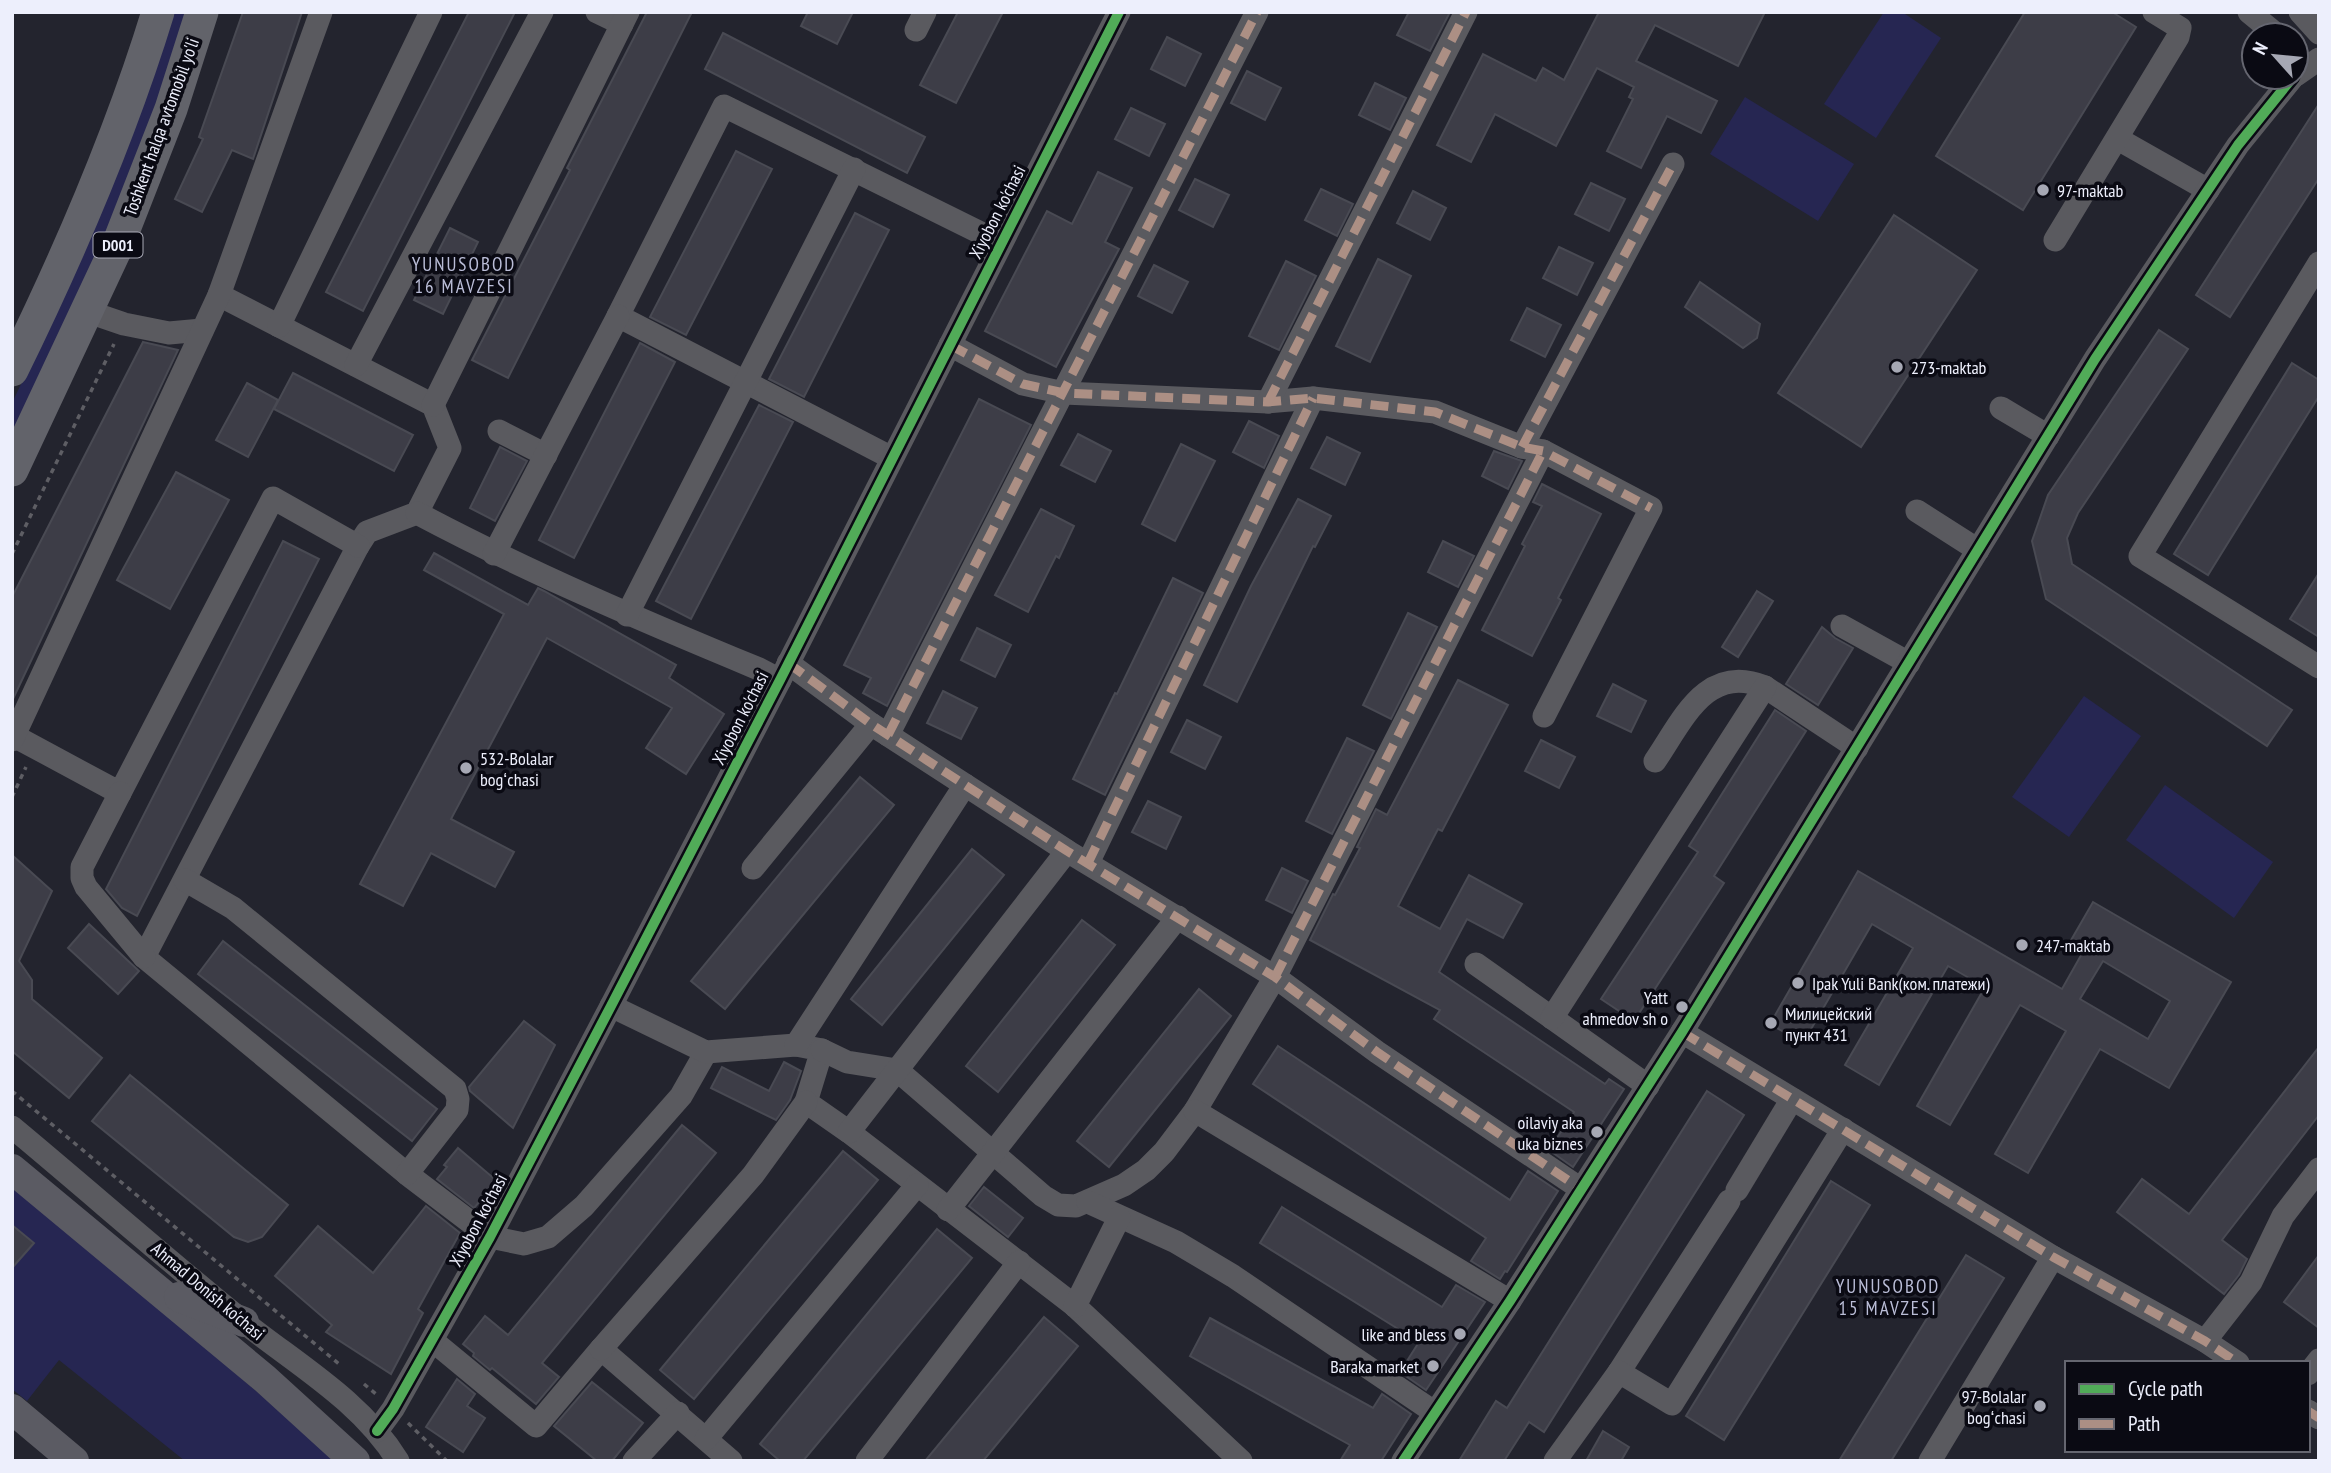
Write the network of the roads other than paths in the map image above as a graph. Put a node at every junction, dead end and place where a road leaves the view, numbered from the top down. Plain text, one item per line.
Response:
1 (158, 12) edge
2 (202, 12) edge
3 (321, 12) edge
4 (431, 12) edge
5 (542, 12) edge
6 (597, 12) edge
7 (1119, 12) edge
8 (1257, 12) edge
9 (1466, 12) edge
10 (2154, 12) edge
11 (2300, 12) edge
12 (625, 18) edge
13 (2319, 33) edge
14 (2282, 91) edge
15 (2118, 139) junction
16 (1673, 164) dead end
17 (855, 169) junction
18 (2208, 190) junction
19 (2055, 240) dead end
20 (1001, 243) junction
21 (2319, 263) edge
22 (219, 295) junction
23 (86, 311) junction
24 (618, 316) junction
25 (279, 326) junction
26 (202, 330) junction
27 (950, 345) junction
28 (356, 365) junction
29 (12, 370) edge
30 (746, 381) junction
31 (1064, 393) junction
32 (1313, 398) junction
33 (1268, 402) junction
34 (433, 405) junction
35 (2001, 408) dead end
36 (499, 431) dead end
37 (2048, 436) junction
38 (1533, 449) junction
39 (546, 455) junction
40 (892, 458) junction
41 (12, 470) edge
42 (1917, 511) dead end
43 (417, 513) junction
44 (358, 546) junction
45 (1978, 550) junction
46 (494, 554) junction
47 (627, 615) junction
48 (1842, 625) dead end
49 (1909, 663) junction
50 (2319, 667) edge
51 (784, 672) junction
52 (1765, 687) junction
53 (1544, 716) dead end
54 (879, 729) junction
55 (13, 738) edge
56 (1857, 748) junction
57 (1655, 761) dead end
58 (965, 785) junction
59 (120, 793) junction
60 (1068, 851) junction
61 (1088, 863) junction
62 (753, 868) dead end
63 (185, 880) junction
64 (1178, 917) junction
65 (144, 957) junction
66 (1476, 964) dead end
67 (1275, 977) junction
68 (611, 1006) junction
69 (1552, 1018) junction
70 (1682, 1032) junction
71 (796, 1045) junction
72 (822, 1049) junction
73 (706, 1052) junction
74 (897, 1070) junction
75 (1648, 1086) junction
76 (1792, 1099) junction
77 (806, 1102) junction
78 (1195, 1111) junction
79 (12, 1127) edge
80 (1843, 1129) junction
81 (849, 1132) junction
82 (993, 1154) junction
83 (2319, 1168) edge
84 (12, 1169) edge
85 (407, 1174) junction
86 (917, 1185) junction
87 (1581, 1189) junction
88 (1088, 1202) junction
89 (948, 1210) junction
90 (1119, 1218) junction
91 (490, 1237) junction
92 (2053, 1257) junction
93 (1019, 1262) junction
94 (156, 1288) junction
95 (1510, 1300) junction
96 (1075, 1306) junction
97 (244, 1322) junction
98 (433, 1340) junction
99 (2205, 1341) junction
100 (601, 1349) junction
101 (2235, 1361) edge
102 (1619, 1372) junction
103 (12, 1409) edge
104 (1434, 1412) junction
105 (678, 1413) junction
106 (377, 1431) junction
107 (706, 1439) junction
108 (74, 1461) edge
109 (355, 1461) edge
110 (398, 1461) edge
111 (634, 1461) edge
112 (731, 1461) edge
113 (867, 1461) edge
114 (1241, 1461) edge
115 (1403, 1461) edge
116 (1555, 1461) edge
117 (1930, 1461) edge

1 - 29 highway, D001
2 - 23 highway, Toshkent halqa avtomobil yo'li / D001
3 - 22 street
4 - 25 street
5 - 28 street
6 - 12 street
7 - 20 street, Xiyobon ko'chasi
8 - 31 street
9 - 33 street
10 - 15 street
11 - 13 street
12 - 34 street
14 - 18 street
15 - 18 street
15 - 19 street
16 - 38 street
17 - 20 street
17 - 24 street
17 - 30 street
18 - 37 street
20 - 27 street, Xiyobon ko'chasi
21 - 50 street
22 - 25 street
22 - 26 street
23 - 26 street
23 - 41 highway, Toshkent halqa avtomobil yo'li / D001
24 - 30 street
24 - 39 street
25 - 28 street
26 - 55 street
27 - 31 street
27 - 40 street, Xiyobon ko'chasi
28 - 34 street
30 - 40 street
30 - 47 street
31 - 33 street
31 - 54 street
32 - 33 street
32 - 38 street
32 - 61 street
34 - 43 street
35 - 37 street
36 - 39 street
37 - 45 street
38 - 53 street
38 - 67 street
39 - 46 street
40 - 51 street, Xiyobon ko'chasi
42 - 45 street
43 - 44 street
43 - 46 street
44 - 59 street
44 - 63 street
45 - 49 street
46 - 47 street
47 - 51 street
48 - 49 street
49 - 56 street
51 - 54 street
51 - 68 street, Xiyobon ko'chasi
52 - 56 street
52 - 57 street
52 - 69 street
54 - 58 street
54 - 62 street
55 - 59 street
56 - 70 street
58 - 60 street
58 - 71 street
59 - 65 street
60 - 61 street
60 - 74 street
61 - 64 street
63 - 65 street
63 - 85 street
64 - 67 street
64 - 82 street
65 - 85 street
66 - 69 street
67 - 78 street
67 - 87 street
68 - 73 street
68 - 91 street, Xiyobon ko'chasi
69 - 75 street
70 - 75 street
70 - 76 street
71 - 72 street
71 - 73 street
72 - 74 street
72 - 77 street
73 - 91 street
74 - 81 street
74 - 82 street
75 - 87 street
76 - 80 street
76 - 102 street
77 - 81 street
77 - 100 street
78 - 88 street
78 - 95 street
79 - 97 street, Ahmad Donish ko'chasi
80 - 92 street
80 - 102 street
81 - 86 street
82 - 88 street
82 - 89 street
83 - 99 street
84 - 94 main road, Ahmad Donish ko'chasi
85 - 91 street
86 - 89 street
86 - 107 street
87 - 95 street
88 - 90 street
89 - 93 street
90 - 96 street
90 - 104 street
91 - 98 street, Xiyobon ko'chasi
92 - 99 street
92 - 117 street
93 - 96 street
93 - 113 street
94 - 97 main road
94 - 109 main road, Ahmad Donish ko'chasi
95 - 104 street
96 - 114 street
97 - 106 street, Ahmad Donish ko'chasi
98 - 100 street
98 - 106 street, Xiyobon ko'chasi
99 - 101 street
100 - 105 street
102 - 116 street
103 - 108 main road
104 - 115 street
105 - 107 street
105 - 111 street
106 - 110 street, Ahmad Donish ko'chasi
107 - 112 street

